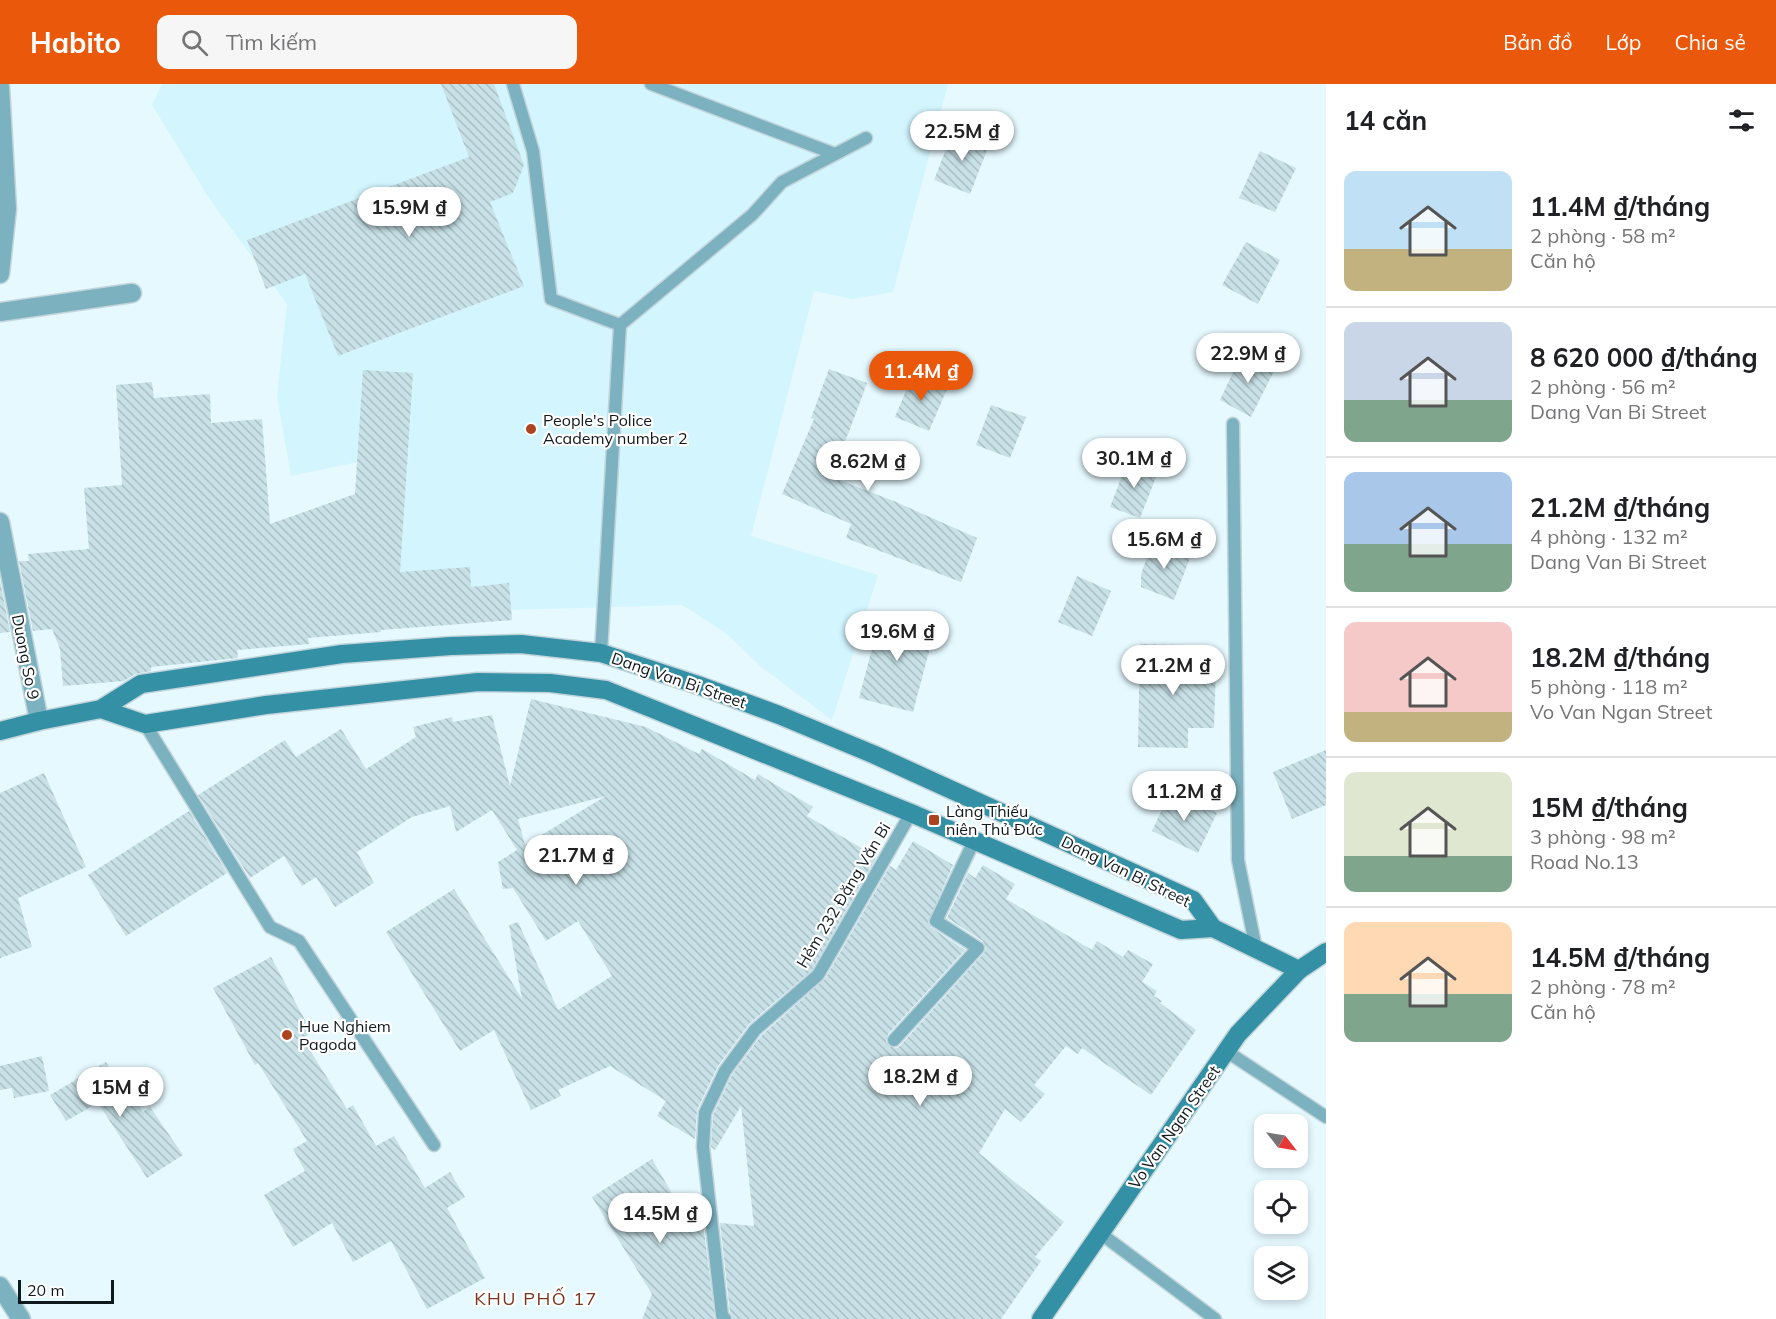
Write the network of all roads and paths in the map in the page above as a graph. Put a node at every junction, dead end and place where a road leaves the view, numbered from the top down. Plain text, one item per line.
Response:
1 (513, 84) edge
2 (651, 84) edge
3 (0, 87) edge
4 (866, 138) dead end
5 (2, 144) edge
6 (835, 154) junction
7 (0, 274) edge
8 (132, 293) dead end
9 (0, 312) edge
10 (620, 325) junction
11 (1233, 424) dead end
12 (0, 522) edge
13 (600, 653) junction
14 (101, 709) junction
15 (39, 721) junction
16 (146, 724) junction
17 (0, 731) edge
18 (911, 813) junction
19 (974, 841) junction
20 (1213, 928) junction
21 (1256, 949) junction
22 (1326, 952) edge
23 (1299, 970) junction
24 (894, 1040) dead end
25 (1226, 1051) junction
26 (1326, 1117) edge
27 (434, 1145) dead end
28 (1100, 1233) junction
29 (0, 1286) edge
30 (723, 1317) edge
31 (21, 1319) edge
32 (1041, 1319) edge
33 (1215, 1319) edge

1 - 10 lane
2 - 6 lane
3 - 5 street
4 - 6 lane
5 - 7 street
6 - 10 lane
8 - 9 street
10 - 13 lane
11 - 21 lane
12 - 15 street, Duong So 9
13 - 14 main road, Dang Van Bi Street
13 - 20 main road, Dang Van Bi Street
14 - 15 main road, Dang Van Bi Street
14 - 16 main road, Dang Van Bi Street
15 - 17 main road, Dang Van Bi Street
16 - 18 main road, Dang Van Bi Street
16 - 27 lane
18 - 19 main road, Dang Van Bi Street
18 - 30 lane, Hẻm 232 Đặng Văn Bi
19 - 20 main road, Dang Van Bi Street
19 - 24 lane
20 - 21 main road, Dang Van Bi Street
21 - 23 main road, Dang Van Bi Street
22 - 23 main road, Vo Van Ngan Street
23 - 25 main road, Vo Van Ngan Street
25 - 26 lane
25 - 28 main road, Vo Van Ngan Street
28 - 32 main road, Vo Van Ngan Street
28 - 33 lane
29 - 31 street

